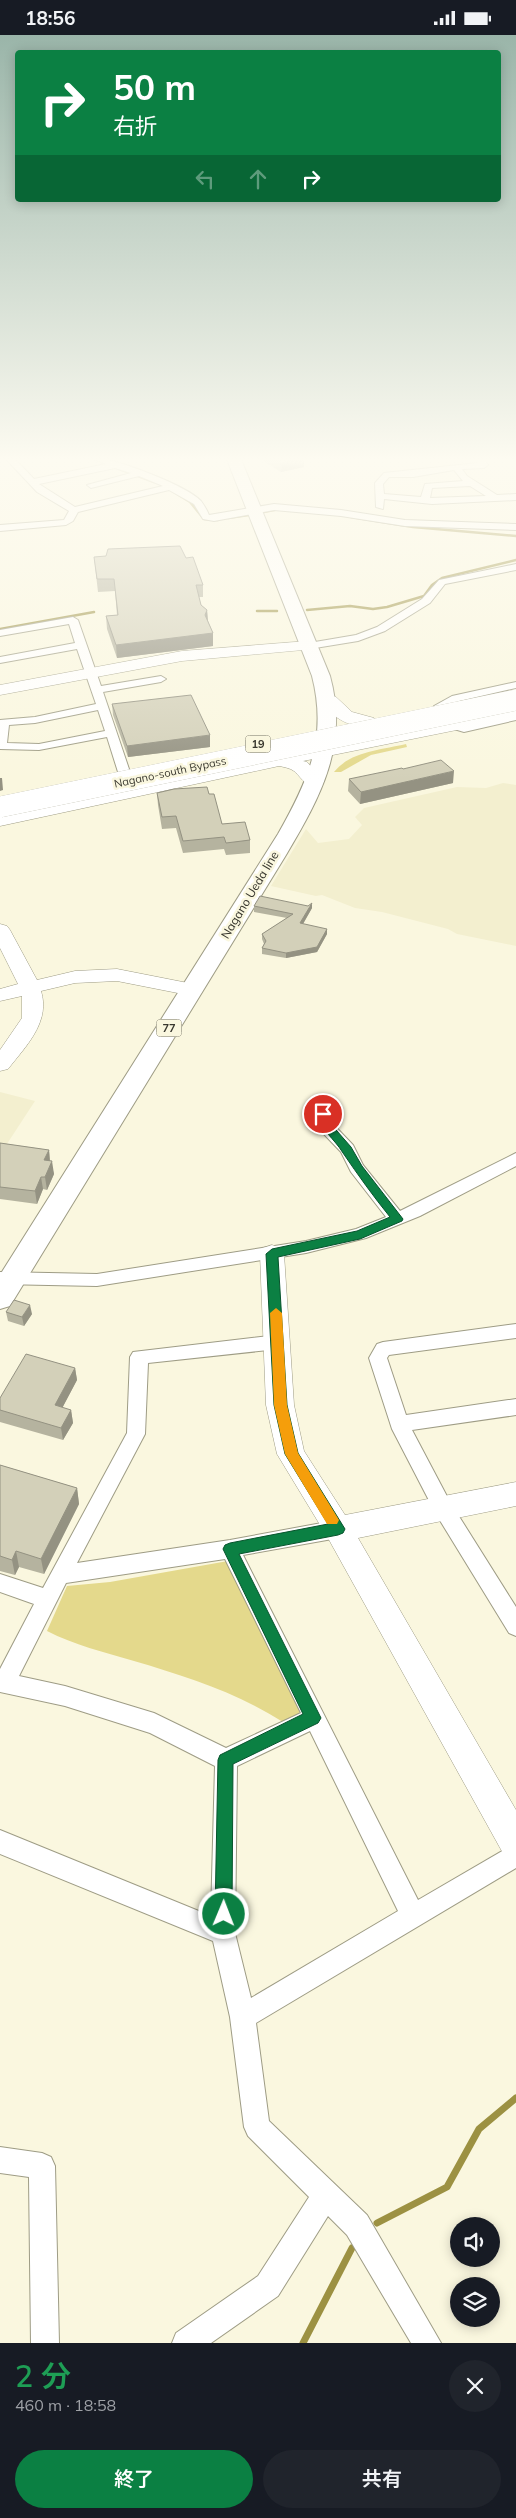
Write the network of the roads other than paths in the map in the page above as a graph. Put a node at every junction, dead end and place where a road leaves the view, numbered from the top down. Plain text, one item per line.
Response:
1 (276, 565) edge
2 (516, 567) edge
3 (0, 633) edge
4 (80, 645) junction
5 (309, 646) junction
6 (0, 660) edge
7 (90, 674) junction
8 (161, 679) dead end
9 (516, 685) edge
10 (0, 690) edge
11 (96, 690) junction
12 (516, 690) edge
13 (516, 698) edge
14 (329, 701) junction
15 (102, 706) junction
16 (440, 706) junction
17 (421, 710) junction
18 (516, 712) edge
19 (516, 717) edge
20 (367, 721) junction
21 (450, 726) junction
22 (430, 729) junction
23 (111, 733) junction
24 (327, 740) junction
25 (1, 746) edge
26 (280, 760) junction
27 (124, 772) junction
28 (314, 781) junction
29 (0, 798) edge
30 (0, 803) edge
31 (0, 807) edge
32 (0, 820) edge
33 (1, 933) edge
34 (30, 988) junction
35 (193, 990) junction
36 (0, 995) edge
37 (1, 1062) edge
38 (323, 1114) dead end
39 (516, 1159) edge
40 (398, 1219) junction
41 (272, 1254) junction
42 (6, 1278) edge
43 (0, 1299) edge
44 (516, 1331) edge
45 (278, 1342) junction
46 (516, 1407) edge
47 (400, 1424) junction
48 (516, 1495) edge
49 (443, 1508) junction
50 (338, 1529) junction
51 (230, 1549) junction
52 (60, 1575) junction
53 (0, 1583) edge
54 (47, 1599) junction
55 (510, 1605) edge
56 (516, 1626) edge
57 (313, 1718) junction
58 (226, 1760) junction
59 (0, 1842) edge
60 (516, 1843) edge
61 (516, 1855) edge
62 (413, 1915) junction
63 (224, 1933) junction
64 (243, 2017) junction
65 (0, 2160) edge
66 (326, 2195) junction
67 (45, 2343) edge
68 (186, 2343) edge
69 (427, 2343) edge

1 - 5 main road, Nagano Ueda line / 77
2 - 5 street
3 - 4 street
4 - 6 street
4 - 7 street
5 - 7 street
5 - 14 main road, Nagano Ueda line / 77
7 - 10 street
7 - 11 street
8 - 11 street
9 - 16 street
11 - 15 street
12 - 16 highway, 19
13 - 30 highway, Nagano-south Bypass / 19, bridge
13 - 31 highway, Nagano-south Bypass / 19, bridge
14 - 20 highway
14 - 24 main road, Nagano Ueda line / 77
15 - 23 street
15 - 25 street
16 - 17 highway, 19
17 - 20 highway, 19
17 - 22 highway
18 - 21 highway, 19
19 - 21 street
20 - 24 highway, 19
21 - 22 highway, 19
22 - 24 highway, 19
23 - 25 street
23 - 27 street
24 - 26 highway, 19
24 - 27 highway, 19
24 - 28 main road, Nagano Ueda line / 77
26 - 28 highway
26 - 32 highway, 19
27 - 29 highway, 19
28 - 35 main road, Nagano Ueda line / 77
33 - 34 street
34 - 35 street
34 - 36 street
34 - 37 street
35 - 42 main road, Nagano Ueda line / 77
38 - 40 street
39 - 40 street
40 - 41 street
41 - 42 street
41 - 45 street
42 - 43 main road, Nagano Ueda line / 77
44 - 47 street
45 - 50 street
45 - 52 street
46 - 47 street
47 - 49 street
48 - 49 street
49 - 50 street
49 - 55 street
50 - 51 street
50 - 60 street
51 - 52 street
51 - 57 street
52 - 54 street
53 - 54 street
54 - 58 street
55 - 56 street
57 - 58 street
57 - 62 street
58 - 63 street
59 - 63 street
61 - 62 street
62 - 64 street
63 - 64 street
64 - 66 street
65 - 67 street
66 - 68 street
66 - 69 street

